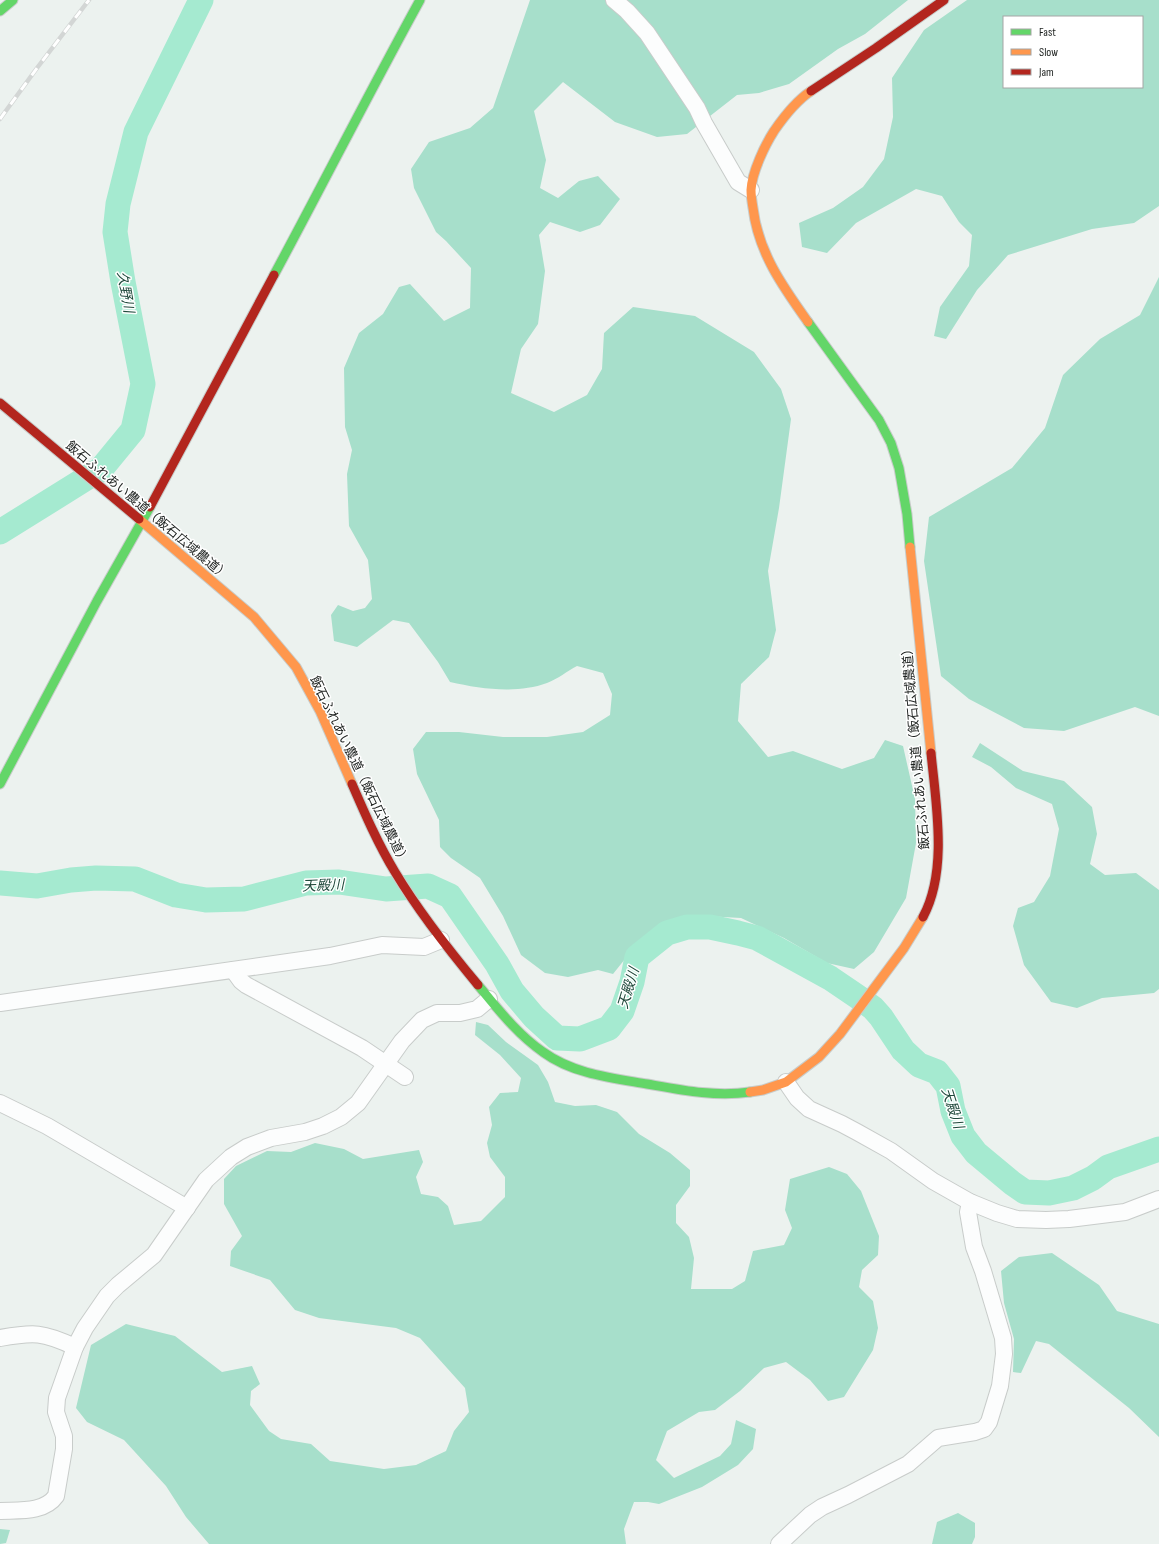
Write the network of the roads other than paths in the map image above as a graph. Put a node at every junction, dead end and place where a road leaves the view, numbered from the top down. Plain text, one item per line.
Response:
1 (13, 0) edge
2 (420, 0) edge
3 (614, 0) edge
4 (944, 0) edge
5 (0, 11) edge
6 (751, 190) junction
7 (0, 403) edge
8 (142, 522) junction
9 (0, 784) edge
10 (441, 940) junction
11 (233, 970) junction
12 (489, 999) junction
13 (0, 1003) edge
14 (386, 1064) junction
15 (405, 1077) dead end
16 (786, 1082) junction
17 (0, 1103) edge
18 (1159, 1199) edge
19 (970, 1202) junction
20 (187, 1208) junction
21 (0, 1338) edge
22 (75, 1347) junction
23 (0, 1511) edge
24 (779, 1544) edge

1 - 5 street
2 - 8 street
3 - 6 street
4 - 6 street, 飯石ふれあい農道（飯石広域農道）
6 - 16 street, 飯石ふれあい農道（飯石広域農道）
7 - 8 street, 飯石ふれあい農道（飯石広域農道）
8 - 9 street
8 - 10 street, 飯石ふれあい農道（飯石広域農道）
10 - 11 street
10 - 12 street, 飯石ふれあい農道（飯石広域農道）
11 - 13 street
11 - 14 street
12 - 14 street
12 - 16 street, 飯石ふれあい農道（飯石広域農道）
14 - 15 street
14 - 20 street
16 - 19 street
17 - 20 street
18 - 19 street
19 - 24 street
20 - 22 street
21 - 22 street
22 - 23 street

